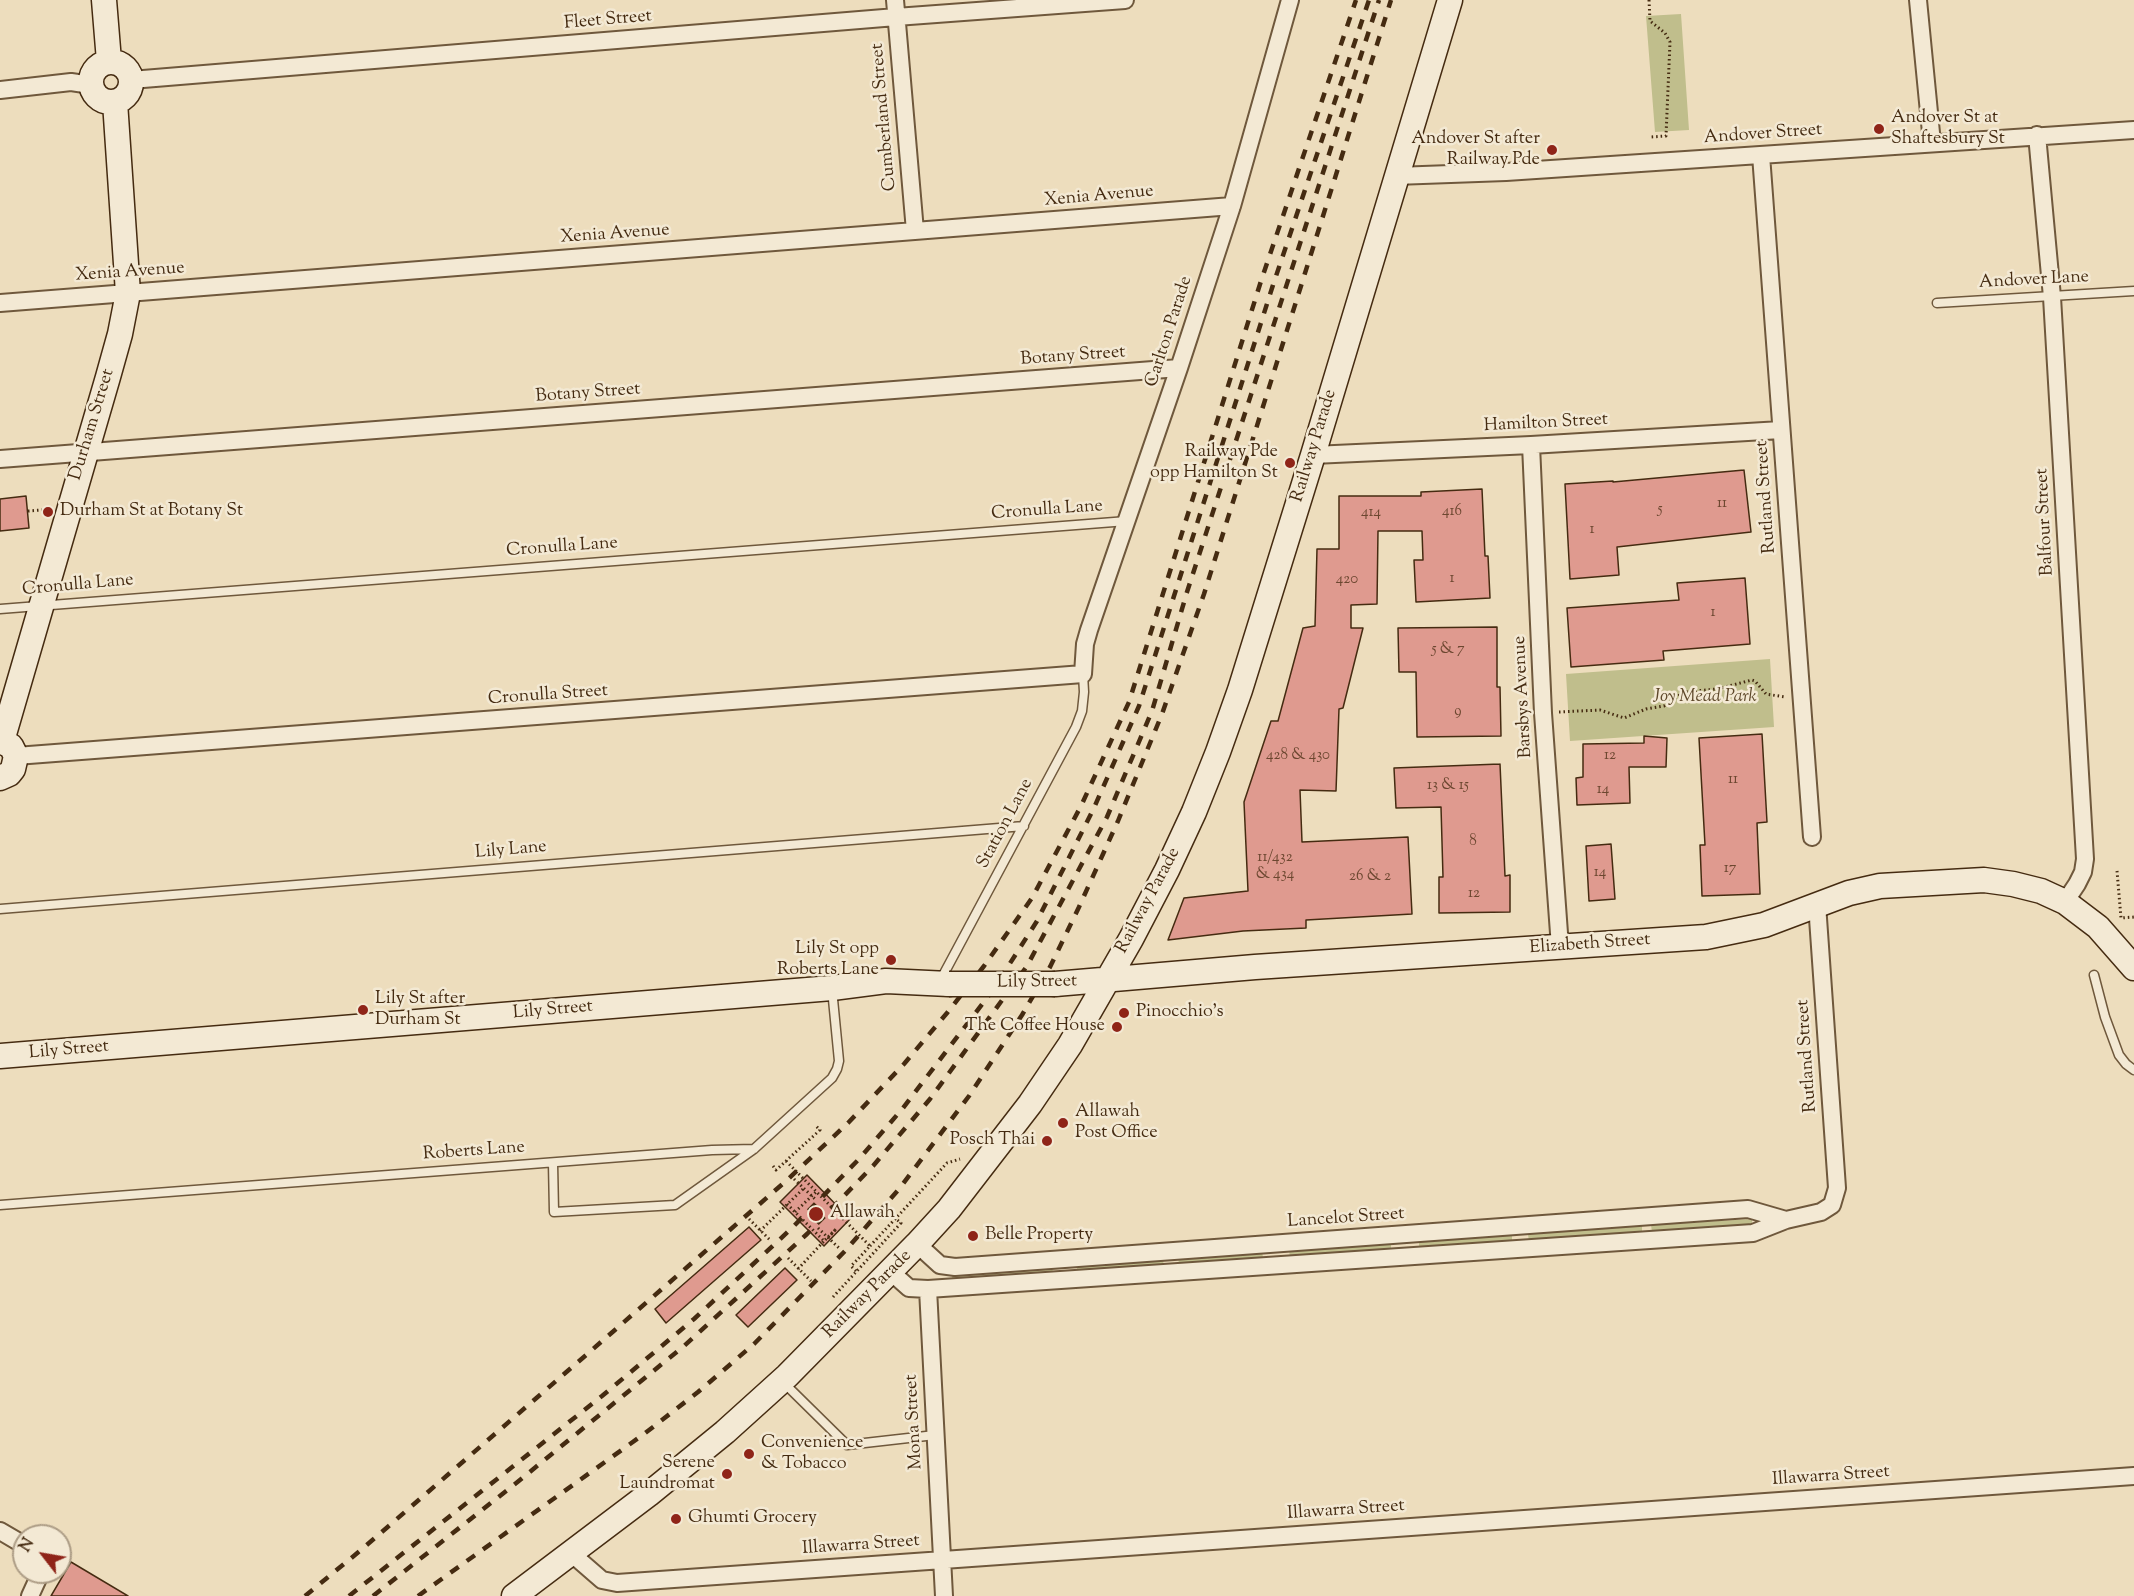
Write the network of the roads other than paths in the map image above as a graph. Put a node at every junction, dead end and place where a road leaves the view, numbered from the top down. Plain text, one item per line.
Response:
1 (104, 0) edge
2 (1125, 0) edge
3 (1290, 0) edge
4 (1450, 0) edge
5 (1918, 0) edge
6 (895, 8) edge
7 (109, 62) junction
8 (131, 80) junction
9 (91, 85) junction
10 (0, 90) edge
11 (116, 102) junction
12 (2134, 130) edge
13 (2037, 135) junction
14 (1932, 143) junction
15 (1761, 155) junction
16 (1395, 176) junction
17 (1232, 206) junction
18 (915, 231) junction
19 (2134, 291) edge
20 (128, 293) junction
21 (2052, 297) junction
22 (0, 303) edge
23 (1937, 303) dead end
24 (1179, 368) junction
25 (1781, 430) junction
26 (1531, 445) junction
27 (85, 452) junction
28 (1313, 454) junction
29 (0, 459) edge
30 (1127, 521) junction
31 (40, 606) junction
32 (0, 609) edge
33 (1083, 674) junction
34 (6, 746) edge
35 (0, 778) edge
36 (1024, 826) junction
37 (1812, 837) dead end
38 (2065, 902) junction
39 (1817, 904) junction
40 (0, 909) edge
41 (1560, 947) junction
42 (2134, 968) edge
43 (2094, 975) dead end
44 (1106, 982) junction
45 (944, 984) junction
46 (832, 988) junction
47 (0, 1056) edge
48 (2134, 1070) edge
49 (754, 1149) junction
50 (553, 1162) junction
51 (0, 1205) edge
52 (1832, 1205) joint
53 (1786, 1220) junction
54 (917, 1244) junction
55 (940, 1265) junction
56 (891, 1272) junction
57 (928, 1289) junction
58 (782, 1381) junction
59 (935, 1435) junction
60 (2134, 1476) edge
61 (572, 1554) junction
62 (942, 1559) junction
63 (514, 1596) edge
64 (944, 1596) edge

1 - 7 main road
2 - 6 street, Fleet Street
3 - 17 street, Carlton Parade
4 - 16 main road, Railway Parade
5 - 14 street
6 - 8 street, Fleet Street
6 - 18 street, Cumberland Street
7 - 8 main road
7 - 9 main road
8 - 11 main road
9 - 10 street
9 - 11 main road
11 - 20 main road, Durham Street
12 - 13 street, Andover Street
13 - 14 street, Andover Street
13 - 21 street, Balfour Street
14 - 15 street, Andover Street
15 - 16 street, Andover Street
15 - 25 street, Rutland Street
16 - 28 main road, Railway Parade
17 - 18 street, Xenia Avenue
17 - 24 street, Carlton Parade
18 - 20 street, Xenia Avenue
19 - 21 lane, Andover Lane
20 - 22 street, Xenia Avenue
20 - 27 main road, Durham Street
21 - 23 lane, Andover Lane
21 - 38 street, Balfour Street
24 - 27 street, Botany Street
24 - 30 street, Carlton Parade
25 - 26 street, Hamilton Street
25 - 37 street, Rutland Street
26 - 28 street, Hamilton Street
26 - 41 street, Barsbys Avenue
27 - 29 street, Botany Street
27 - 31 main road, Durham Street
28 - 44 main road, Railway Parade
30 - 31 lane, Cronulla Lane
30 - 33 street, Carlton Parade
31 - 32 lane, Cronulla Lane
31 - 34 main road, Durham Street
33 - 34 street, Cronulla Street
33 - 36 lane, Station Lane
34 - 35 main road
36 - 40 lane, Lily Lane
36 - 45 lane, Station Lane
38 - 39 main road, Elizabeth Street
38 - 42 main road, Elizabeth Street
39 - 41 main road, Elizabeth Street
39 - 52 street, Rutland Street
41 - 44 main road, Elizabeth Street
43 - 48 lane
44 - 45 main road, Lily Street, bridge
44 - 54 main road, Railway Parade
45 - 46 main road, Lily Street
46 - 47 main road, Lily Street
46 - 49 lane
49 - 50 lane, Roberts Lane
49 - 50 lane
50 - 51 lane, Roberts Lane
52 - 53 street, Lancelot Street
53 - 55 street, Lancelot Street
53 - 57 street, Lancelot Street
54 - 55 street
54 - 56 main road, Railway Parade
55 - 57 street
56 - 57 street
56 - 58 main road, Railway Parade
57 - 59 street, Mona Street
58 - 59 lane
58 - 61 main road, Railway Parade
59 - 62 street, Mona Street
60 - 62 street, Illawarra Street
61 - 62 street, Illawarra Street
61 - 63 main road, Railway Parade
62 - 64 street, Mona Street

